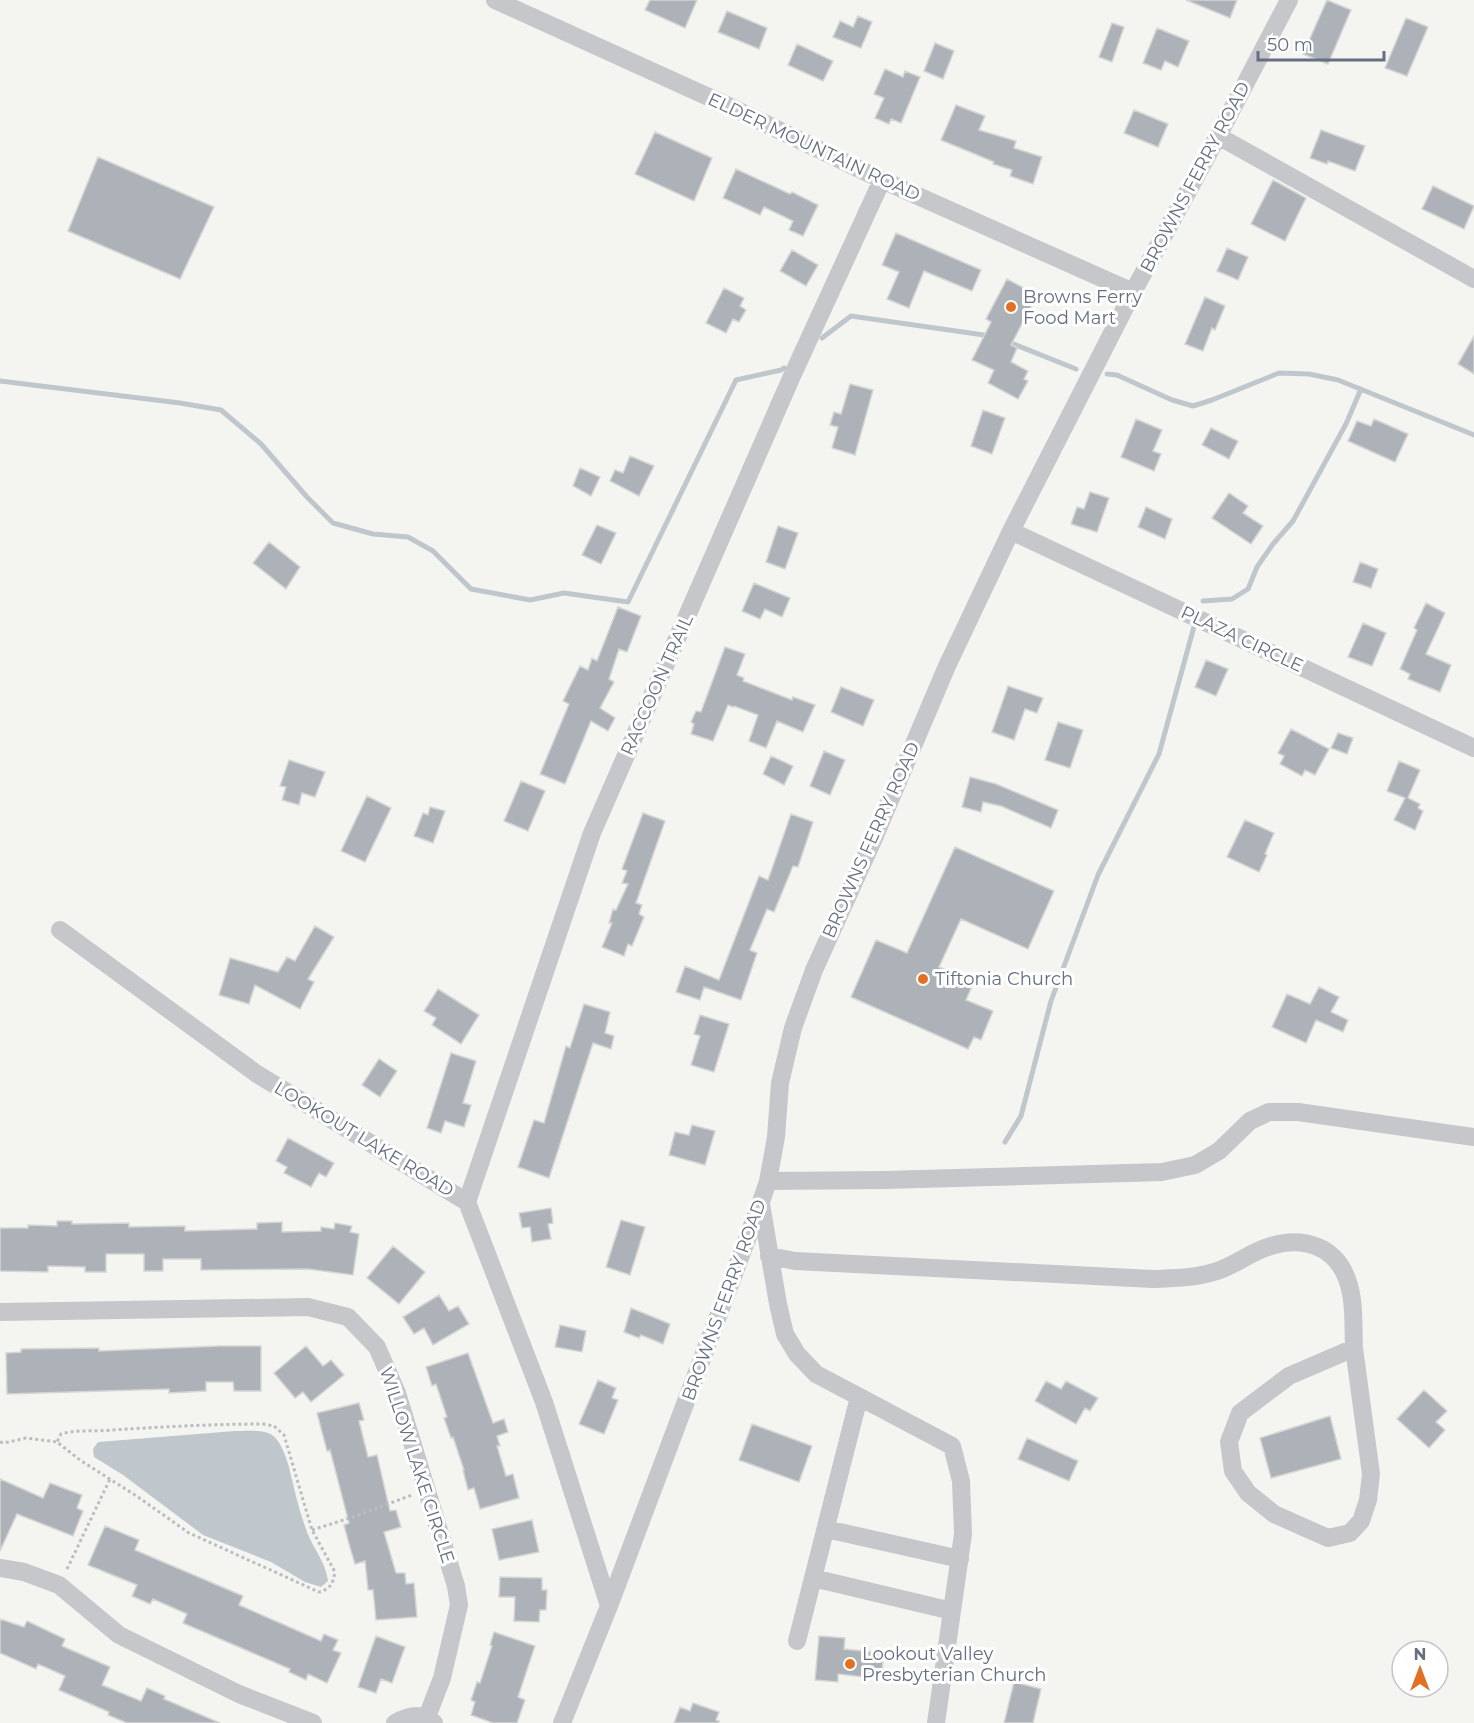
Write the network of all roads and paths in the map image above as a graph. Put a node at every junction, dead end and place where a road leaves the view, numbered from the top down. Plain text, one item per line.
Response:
1 (495, 0) edge
2 (1289, 0) edge
3 (1218, 136) junction
4 (882, 180) junction
5 (1474, 279) edge
6 (1133, 292) junction
7 (1011, 531) junction
8 (1474, 748) edge
9 (60, 930) dead end
10 (1474, 1137) edge
11 (768, 1181) junction
12 (467, 1202) junction
13 (761, 1202) junction
14 (769, 1256) junction
15 (0, 1312) edge
16 (1354, 1348) junction
17 (859, 1397) junction
18 (0, 1442) edge
19 (57, 1442) junction
20 (110, 1479) junction
21 (427, 1488) junction
22 (826, 1529) junction
23 (312, 1530) junction
24 (960, 1559) junction
25 (0, 1568) edge
26 (813, 1578) junction
27 (59, 1585) junction
28 (609, 1606) junction
29 (952, 1611) junction
30 (797, 1641) dead end
31 (431, 1720) edge
32 (313, 1723) edge
33 (395, 1723) edge
34 (562, 1723) edge
35 (936, 1723) edge

1 - 4 street, ELDER MOUNTAIN ROAD
2 - 3 street, BROWNS FERRY ROAD
3 - 5 street
3 - 6 street, BROWNS FERRY ROAD
4 - 6 street, ELDER MOUNTAIN ROAD
4 - 12 street, RACCOON TRAIL
6 - 7 street, BROWNS FERRY ROAD
7 - 8 street, PLAZA CIRCLE
7 - 11 street, BROWNS FERRY ROAD
9 - 12 street, LOOKOUT LAKE ROAD
10 - 11 street
11 - 13 street, BROWNS FERRY ROAD
12 - 28 street, LOOKOUT LAKE ROAD
13 - 14 street
13 - 28 street, BROWNS FERRY ROAD
14 - 16 street
14 - 17 street
15 - 21 street, WILLOW LAKE CIRCLE
16 - 16 street
17 - 22 street
17 - 24 street
18 - 19 path
19 - 20 path
19 - 23 path
20 - 23 path
20 - 27 path
21 - 23 path
21 - 31 street, WILLOW LAKE CIRCLE
22 - 24 street
22 - 26 street
24 - 29 street
25 - 27 street
26 - 29 street
26 - 30 street
27 - 32 street
28 - 34 street, BROWNS FERRY ROAD
29 - 35 street
31 - 33 street, WILLOW LAKE CIRCLE

